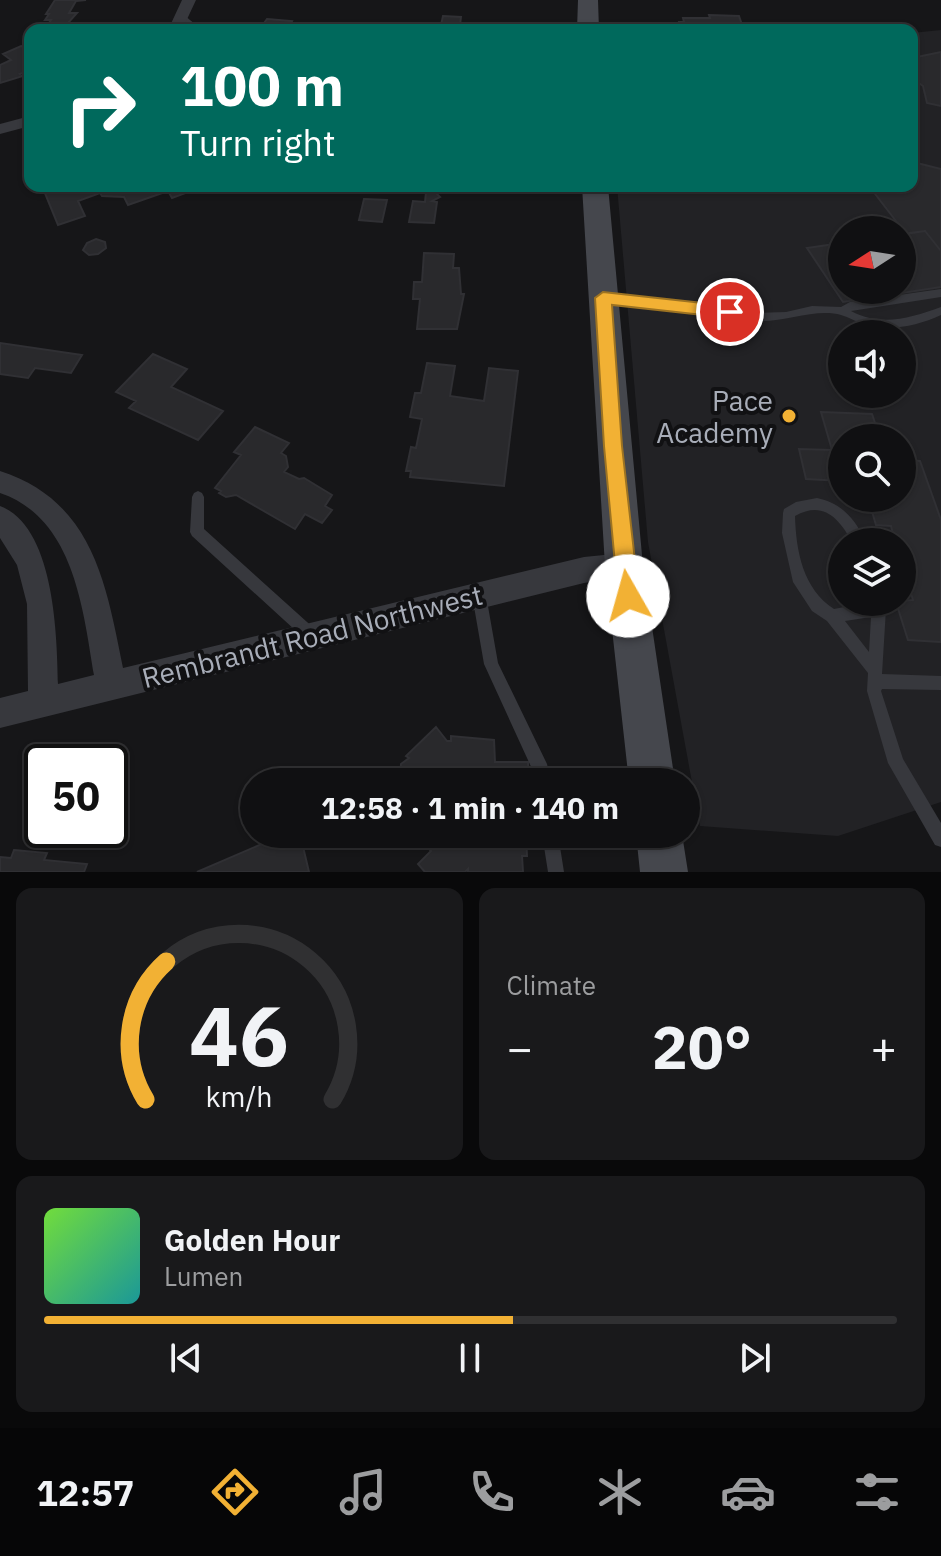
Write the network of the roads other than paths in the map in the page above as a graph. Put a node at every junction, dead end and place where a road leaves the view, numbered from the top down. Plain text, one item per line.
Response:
1 (189, 0) edge
2 (588, 0) edge
3 (178, 23) edge
4 (588, 24) edge
5 (24, 123) edge
6 (0, 129) edge
7 (595, 192) edge
8 (941, 293) edge
9 (603, 298) junction
10 (843, 311) junction
11 (941, 311) edge
12 (0, 482) edge
13 (198, 497) dead end
14 (0, 518) edge
15 (852, 528) edge
16 (624, 566) junction
17 (479, 595) junction
18 (828, 613) edge
19 (832, 616) edge
20 (877, 616) edge
21 (312, 636) junction
22 (874, 674) junction
23 (941, 683) edge
24 (111, 685) junction
25 (43, 702) junction
26 (0, 713) edge
27 (540, 768) edge
28 (650, 768) edge
29 (941, 839) edge
30 (552, 848) edge
31 (661, 848) edge
32 (556, 872) edge
33 (664, 872) edge

1 - 3 street
2 - 4 main road
5 - 6 street
7 - 9 main road
8 - 10 lane
9 - 10 lane
9 - 16 main road
10 - 11 lane
12 - 24 street
13 - 21 lane
14 - 25 street
15 - 18 lane
16 - 17 street, Rembrandt Road Northwest
16 - 28 main road
17 - 21 street, Rembrandt Road Northwest
17 - 27 lane
19 - 22 lane
20 - 22 lane
21 - 24 street, Rembrandt Road Northwest
22 - 23 lane
22 - 29 lane
24 - 25 street, Rembrandt Road Northwest
25 - 26 street, Rembrandt Road Northwest
30 - 32 lane
31 - 33 main road

